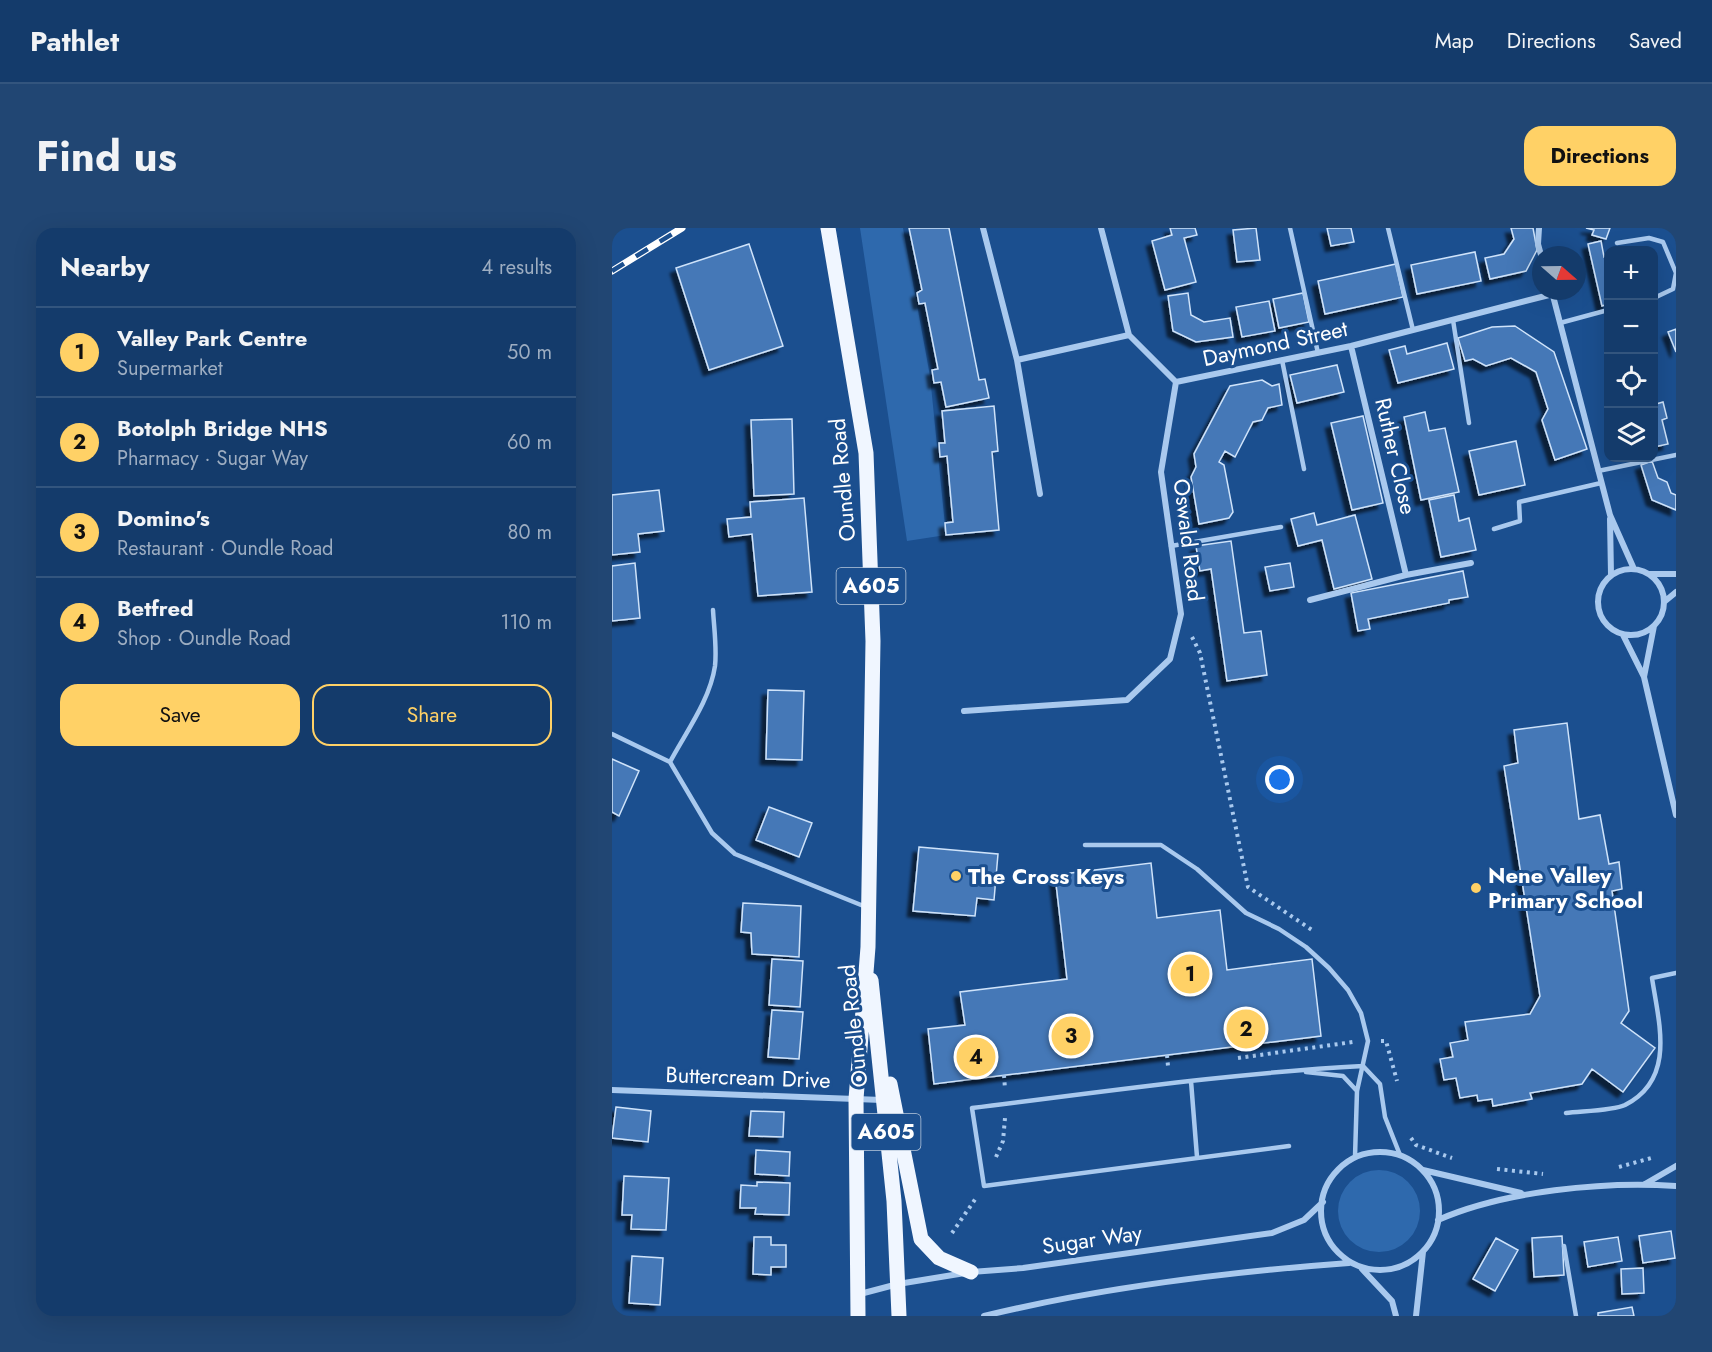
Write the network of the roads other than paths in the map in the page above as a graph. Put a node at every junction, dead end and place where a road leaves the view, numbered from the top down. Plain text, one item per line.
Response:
1 (828, 228) edge
2 (982, 228) edge
3 (1101, 228) edge
4 (1290, 228) edge
5 (1388, 228) edge
6 (1539, 228) edge
7 (1617, 243) dead end
8 (1539, 246) edge
9 (1658, 296) edge
10 (1532, 298) edge
11 (1554, 300) edge
12 (1604, 311) edge
13 (1453, 320) junction
14 (1560, 323) junction
15 (1413, 330) junction
16 (1129, 335) junction
17 (1351, 346) junction
18 (1318, 353) junction
19 (1017, 360) junction
20 (1282, 360) junction
21 (1176, 382) junction
22 (1469, 423) dead end
23 (1676, 455) edge
24 (1304, 469) dead end
25 (1598, 471) junction
26 (1601, 483) junction
27 (1040, 494) dead end
28 (1610, 515) junction
29 (1281, 527) dead end
30 (1494, 529) dead end
31 (1171, 546) junction
32 (1471, 563) dead end
33 (1634, 569) junction
34 (1650, 574) junction
35 (1676, 574) edge
36 (1406, 575) junction
37 (1611, 575) junction
38 (1676, 592) edge
39 (1310, 600) dead end
40 (1664, 602) junction
41 (713, 610) dead end
42 (1654, 626) junction
43 (1623, 635) junction
44 (1644, 677) junction
45 (964, 711) dead end
46 (612, 734) edge
47 (670, 762) junction
48 (1676, 815) edge
49 (1085, 845) dead end
50 (868, 908) junction
51 (868, 947) junction
52 (1676, 973) edge
53 (1363, 1066) junction
54 (1292, 1070) junction
55 (1191, 1081) junction
56 (612, 1090) edge
57 (1357, 1091) junction
58 (856, 1099) junction
59 (883, 1100) junction
60 (1566, 1113) dead end
61 (1289, 1146) dead end
62 (1400, 1155) junction
63 (1197, 1157) junction
64 (1355, 1157) junction
65 (1676, 1166) edge
66 (1423, 1170) junction
67 (1645, 1184) junction
68 (1676, 1186) edge
69 (1526, 1194) junction
70 (1323, 1202) junction
71 (1438, 1220) junction
72 (1564, 1246) dead end
73 (1424, 1251) junction
74 (1349, 1263) junction
75 (1362, 1268) junction
76 (971, 1272) junction
77 (898, 1284) junction
78 (859, 1295) junction
79 (858, 1316) edge
80 (899, 1316) edge
81 (984, 1316) edge
82 (1396, 1316) edge
83 (1416, 1316) edge
84 (1576, 1316) edge

1 - 50 main road, Oundle Road / A605
2 - 19 street
3 - 16 street
4 - 18 lane
5 - 15 lane
6 - 8 street
7 - 9 lane
10 - 13 street, Daymond Street
11 - 14 street
12 - 14 lane
13 - 15 street, Daymond Street
13 - 22 lane
14 - 25 street
15 - 17 street, Daymond Street
16 - 19 street
16 - 21 street, Daymond Street
17 - 18 street, Daymond Street
17 - 36 street, Ruther Close
18 - 20 street, Daymond Street
19 - 27 street
20 - 21 street, Daymond Street
20 - 24 lane
21 - 31 street, Oswald Road
23 - 25 lane
25 - 26 street
26 - 28 street
26 - 30 lane
28 - 33 street
28 - 37 street
29 - 31 lane
31 - 45 street, Oswald Road
32 - 36 street
33 - 34 street
33 - 37 street
34 - 35 street
34 - 40 street
36 - 39 street
37 - 43 street
38 - 40 street
40 - 42 street
41 - 47 lane
42 - 43 street
42 - 44 street
43 - 44 street
44 - 48 street
46 - 47 lane
47 - 50 lane
49 - 53 lane
50 - 51 main road, Oundle Road / A605
51 - 58 main road, Oundle Road / A605
51 - 59 main road, Oundle Road / A605
51 - 76 main road
52 - 60 lane
53 - 54 lane
53 - 57 lane
53 - 62 lane
54 - 55 lane
54 - 57 lane
55 - 63 lane
55 - 63 lane
56 - 58 street, Buttercream Drive
57 - 64 lane
58 - 59 street, Buttercream Drive
58 - 78 main road, Oundle Road / A605
59 - 77 main road, Oundle Road / A605
61 - 63 lane
62 - 64 street
62 - 66 street
64 - 70 street
65 - 67 street
66 - 69 street
66 - 71 street
67 - 68 street
67 - 69 street
69 - 71 street
70 - 74 street
70 - 76 street, Sugar Way
71 - 73 street
72 - 84 lane
73 - 75 street
73 - 83 street
74 - 75 street
74 - 81 street
75 - 82 street
76 - 77 street, Sugar Way
77 - 78 street, Sugar Way
77 - 80 main road, Oundle Road / A605
78 - 79 main road, Oundle Road / A605

